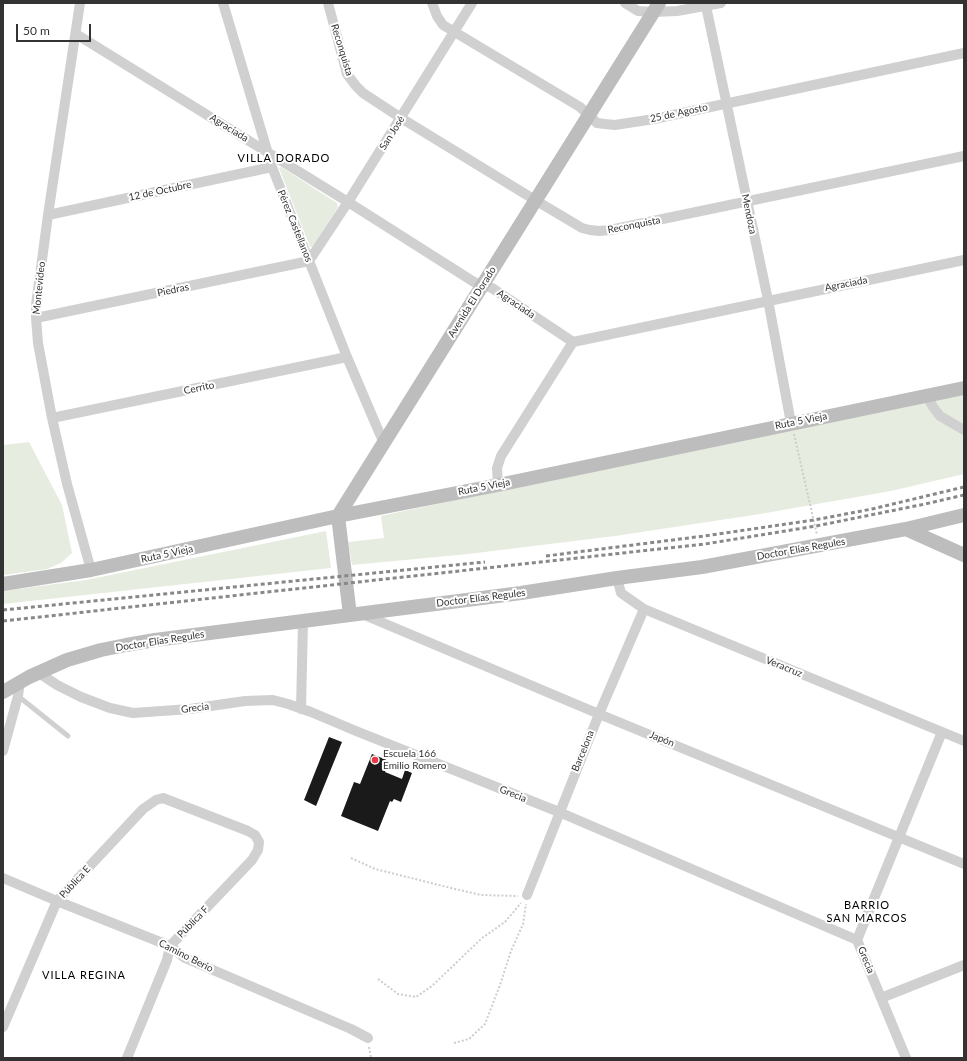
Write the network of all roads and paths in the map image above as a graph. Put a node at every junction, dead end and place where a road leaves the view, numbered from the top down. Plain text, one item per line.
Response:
1 (80, 3) edge
2 (223, 3) edge
3 (328, 3) edge
4 (432, 3) edge
5 (472, 3) edge
6 (625, 3) edge
7 (721, 3) edge
8 (706, 6) junction
9 (657, 8) edge
10 (454, 32) junction
11 (76, 34) junction
12 (964, 53) edge
13 (726, 103) junction
14 (589, 116) junction
15 (401, 118) junction
16 (267, 152) junction
17 (964, 156) edge
18 (272, 167) junction
19 (535, 200) junction
20 (348, 202) junction
21 (746, 202) junction
22 (48, 214) junction
23 (964, 260) edge
24 (309, 261) junction
25 (482, 285) junction
26 (768, 300) junction
27 (36, 318) junction
28 (573, 342) junction
29 (347, 356) junction
30 (964, 388) edge
31 (927, 396) junction
32 (52, 418) junction
33 (791, 423) junction
34 (964, 430) edge
35 (384, 443) junction
36 (498, 485) junction
37 (964, 515) edge
38 (338, 516) junction
39 (906, 529) junction
40 (820, 546) junction
41 (964, 555) edge
42 (91, 570) junction
43 (617, 578) junction
44 (3, 584) edge
45 (644, 609) junction
46 (356, 614) junction
47 (303, 621) junction
48 (39, 673) junction
49 (20, 682) junction
50 (3, 692) edge
51 (18, 696) junction
52 (302, 709) junction
53 (599, 714) junction
54 (942, 732) junction
55 (68, 736) dead end
56 (964, 741) edge
57 (3, 751) edge
58 (559, 812) junction
59 (899, 837) junction
60 (259, 842) joint
61 (351, 858) dead end
62 (964, 864) edge
63 (3, 878) edge
64 (527, 895) junction
65 (57, 901) junction
66 (857, 940) junction
67 (170, 946) junction
68 (964, 965) edge
69 (378, 979) dead end
70 (881, 998) junction
71 (3, 1027) edge
72 (368, 1038) dead end
73 (454, 1043) dead end
74 (127, 1058) edge
75 (906, 1058) edge

1 - 11 street, Montevideo
2 - 16 street, Pérez Castellanos
3 - 15 street, Reconquista
4 - 10 street, 25 de Agosto
5 - 10 street, San José
6 - 9 street
7 - 8 street
8 - 9 street
8 - 13 street, Mendoza
9 - 14 street, Avenida El Dorado
10 - 14 street, 25 de Agosto
10 - 15 street, San José
11 - 16 street, Agraciada
11 - 22 street, Montevideo
12 - 13 street, 25 de Agosto
13 - 14 street, 25 de Agosto
13 - 21 street, Mendoza
14 - 19 street, Avenida El Dorado
15 - 19 street, Reconquista
15 - 20 street, San José
16 - 18 street, Pérez Castellanos
16 - 20 street, Agraciada
17 - 21 street, Reconquista
18 - 22 street, 12 de Octubre
18 - 24 street, Pérez Castellanos
19 - 21 street, Reconquista
19 - 25 street, Avenida El Dorado
20 - 24 street, San José
20 - 25 street, Agraciada
21 - 26 street, Mendoza
22 - 27 street, Montevideo
23 - 26 street, Agraciada
24 - 27 street, Piedras
24 - 29 street, Pérez Castellanos
25 - 28 street, Agraciada
25 - 35 street, Avenida El Dorado
26 - 28 street, Agraciada
26 - 33 street, Mendoza
27 - 32 street, Montevideo
28 - 36 street
29 - 32 street, Cerrito
29 - 35 street, Pérez Castellanos
30 - 31 street, Ruta 5 Vieja
31 - 33 street, Ruta 5 Vieja
31 - 34 street
32 - 42 street, Montevideo
33 - 36 street, Ruta 5 Vieja
33 - 40 path
35 - 38 street, Avenida El Dorado
36 - 38 street, Ruta 5 Vieja
37 - 39 street, Doctor Elías Regules
38 - 42 street, Ruta 5 Vieja
38 - 46 street
39 - 40 street, Doctor Elías Regules
39 - 41 street
40 - 43 street, Doctor Elías Regules
42 - 44 street, Ruta 5 Vieja
43 - 45 street, Veracruz
43 - 46 street, Doctor Elías Regules
45 - 53 street, Barcelona
45 - 54 street, Veracruz
46 - 47 street, Doctor Elías Regules
46 - 53 street, Japón
47 - 48 street, Doctor Elías Regules
47 - 52 street
48 - 49 street, Doctor Elías Regules
48 - 52 street, Grecia
49 - 50 street, Doctor Elías Regules
49 - 51 street
51 - 55 lane
51 - 57 street
52 - 58 street, Grecia
53 - 58 street, Barcelona
53 - 59 street, Japón
54 - 56 street, Veracruz
54 - 59 street
58 - 64 street, Barcelona
58 - 66 street, Grecia
59 - 62 street, Japón
59 - 66 street
60 - 65 street, Pública E
60 - 67 street, Pública F
61 - 64 path
63 - 65 street, Camino Berio
64 - 69 path
64 - 73 path
65 - 67 street, Camino Berio
65 - 71 street, Pública E
66 - 70 street, Grecia
67 - 72 street, Camino Berio
67 - 74 street, Pública F
68 - 70 street
70 - 75 street, Grecia

